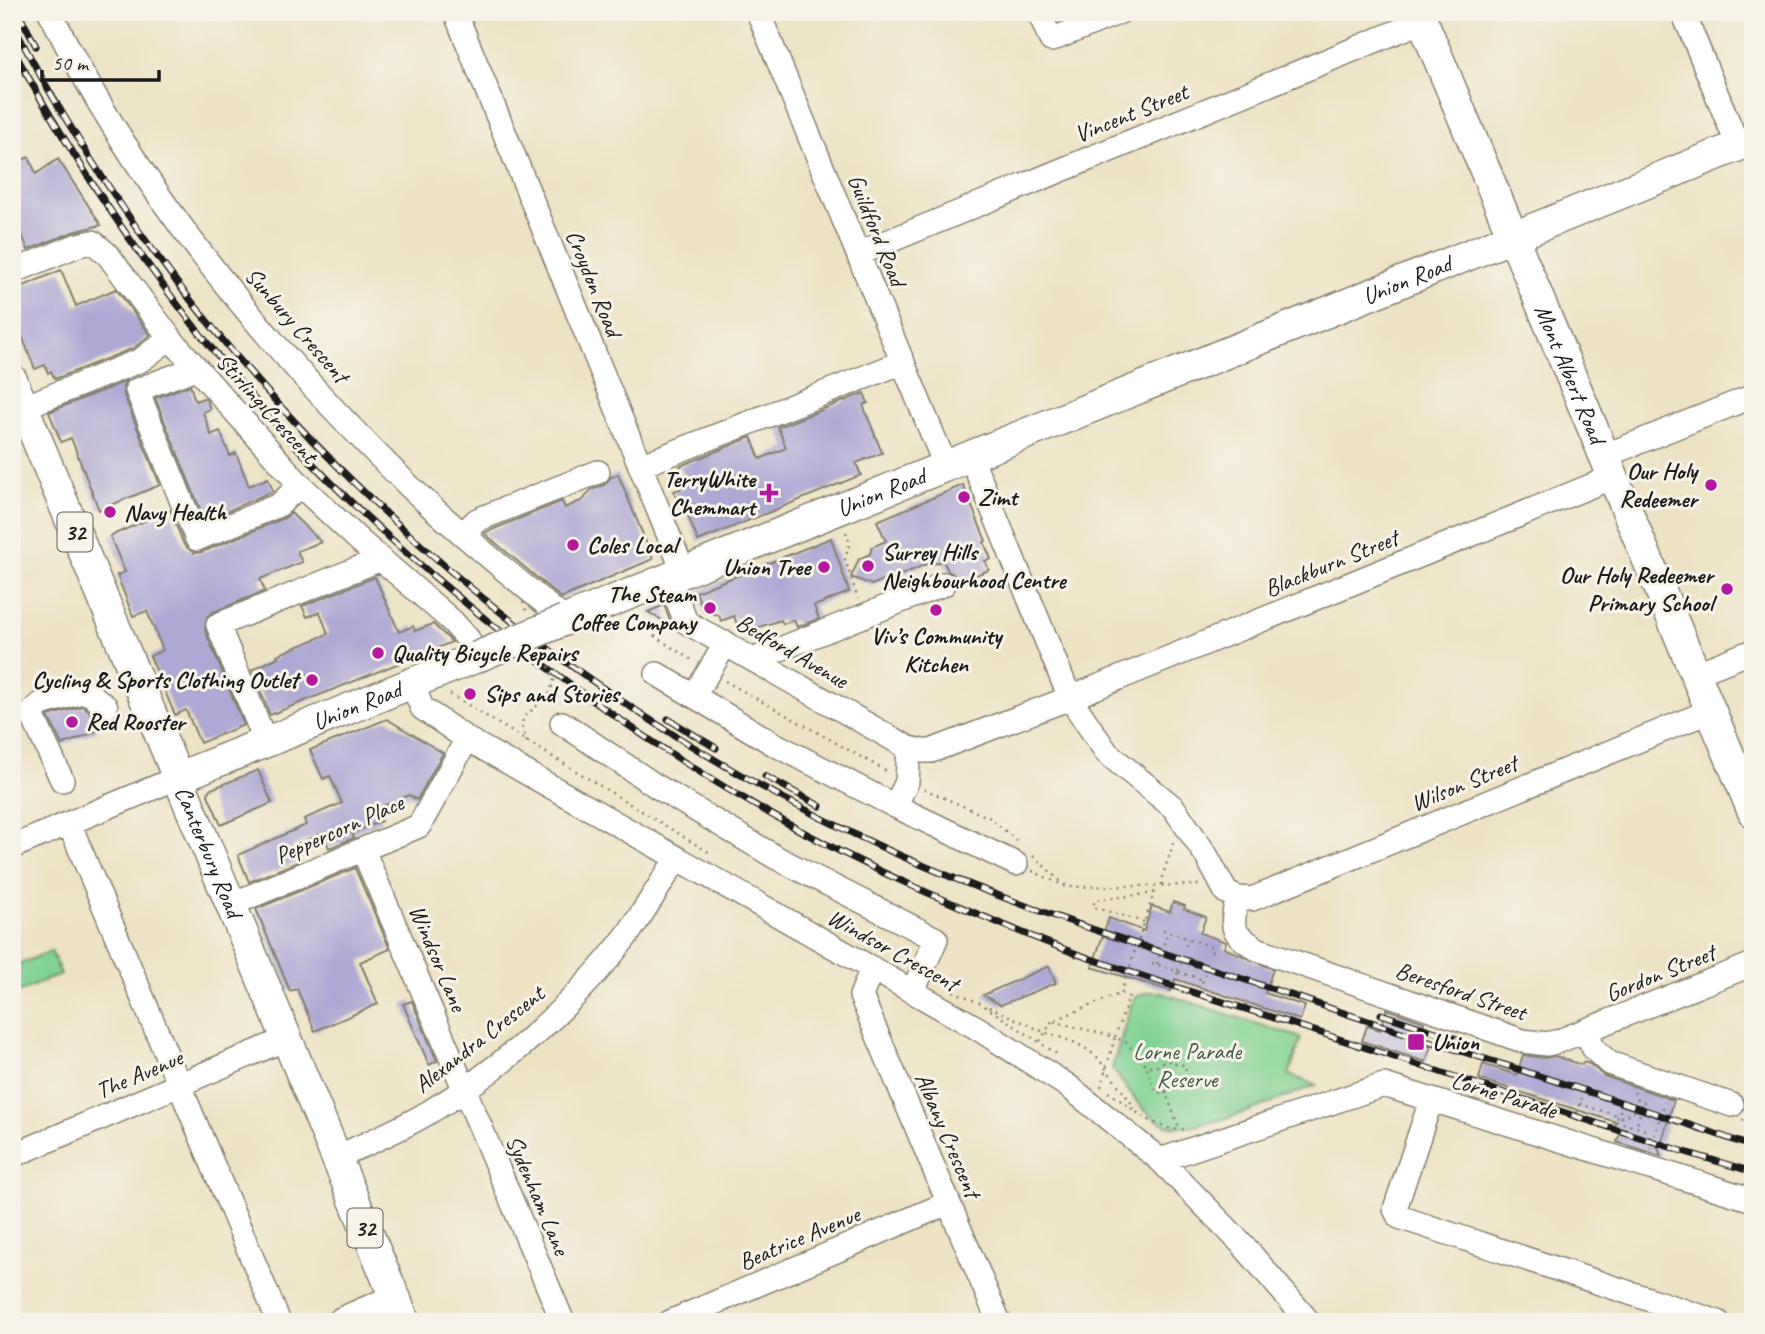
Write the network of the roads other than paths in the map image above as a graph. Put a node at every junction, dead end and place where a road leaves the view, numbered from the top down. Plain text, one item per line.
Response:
1 (50, 12) edge
2 (455, 12) edge
3 (758, 12) edge
4 (1039, 12) edge
5 (1120, 12) edge
6 (1683, 12) edge
7 (1421, 17) edge
8 (1746, 143) edge
9 (1513, 237) junction
10 (859, 254) junction
11 (12, 272) edge
12 (170, 338) junction
13 (903, 362) junction
14 (197, 368) junction
15 (12, 380) edge
16 (1753, 396) edge
17 (21, 413) edge
18 (959, 462) junction
19 (640, 466) junction
20 (1608, 467) junction
21 (598, 472) dead end
22 (300, 485) junction
23 (464, 533) junction
24 (381, 559) junction
25 (677, 576) junction
26 (944, 584) dead end
27 (565, 620) junction
28 (726, 643) junction
29 (1753, 651) edge
30 (477, 657) junction
31 (755, 659) junction
32 (657, 674) dead end
33 (1695, 674) junction
34 (412, 683) junction
35 (694, 696) junction
36 (1070, 698) junction
37 (106, 706) dead end
38 (1710, 711) junction
39 (562, 723) dead end
40 (467, 739) junction
41 (266, 743) junction
42 (909, 748) junction
43 (177, 778) junction
44 (62, 780) dead end
45 (895, 806) junction
46 (1753, 812) edge
47 (69, 823) junction
48 (12, 848) edge
49 (363, 849) junction
50 (1021, 853) road end
51 (677, 858) junction
52 (1237, 898) junction
53 (230, 905) junction
54 (1753, 964) edge
55 (872, 968) junction
56 (917, 982) junction
57 (1586, 1031) junction
58 (286, 1039) junction
59 (180, 1085) junction
60 (465, 1088) junction
61 (1431, 1100) junction
62 (1732, 1105) dead end
63 (12, 1156) edge
64 (335, 1158) junction
65 (1160, 1160) junction
66 (1753, 1200) edge
67 (948, 1203) junction
68 (400, 1311) edge
69 (279, 1322) edge
70 (342, 1322) edge
71 (563, 1322) edge
72 (670, 1322) edge
73 (999, 1322) edge
74 (1309, 1322) edge
75 (1718, 1322) edge

1 - 23 street, Sunbury Crescent
2 - 19 street, Croydon Road
3 - 10 street, Guildford Road
4 - 5 street
6 - 8 street
7 - 9 main road, Mont Albert Road
7 - 10 street, Vincent Street
8 - 9 main road, Union Road
9 - 18 main road, Union Road
9 - 20 main road, Mont Albert Road
10 - 13 street, Guildford Road
11 - 12 street, Stirling Crescent
12 - 14 street, Stirling Crescent
12 - 17 street
13 - 18 street, Guildford Road
13 - 19 street
14 - 22 street, Stirling Crescent
14 - 22 street
15 - 17 main road, Canterbury Road / 32
16 - 20 street, Blackburn Street
17 - 43 main road, Canterbury Road / 32
18 - 25 main road, Union Road
18 - 36 street, Guildford Road
19 - 25 street, Croydon Road
20 - 33 main road, Mont Albert Road
20 - 36 street, Blackburn Street
21 - 23 street
22 - 24 street, Stirling Crescent
23 - 27 street, Sunbury Crescent
24 - 30 street, Stirling Crescent
24 - 41 street
25 - 27 main road, Union Road
25 - 28 street, Bedford Avenue
26 - 31 street
27 - 30 main road, Union Road, bridge
28 - 31 street, Bedford Avenue
28 - 35 street
29 - 33 street
30 - 34 main road, Union Road
31 - 42 street, Bedford Avenue
32 - 35 street
33 - 38 main road, Mont Albert Road
34 - 40 street, Windsor Crescent
34 - 41 main road, Union Road
35 - 45 street
36 - 42 street
36 - 52 street, Guildford Road
37 - 44 street
38 - 46 main road, Mont Albert Road
38 - 52 street, Wilson Street
39 - 56 street
40 - 49 street, Peppercorn Place
40 - 51 street, Windsor Crescent
41 - 43 main road, Union Road
42 - 45 street
43 - 47 street, Union Road
43 - 53 main road, Canterbury Road / 32
45 - 50 street
47 - 48 street, Union Road
47 - 59 street
49 - 53 street, Peppercorn Place
49 - 60 street, Windsor Lane
51 - 55 street, Windsor Crescent
51 - 60 street, Alexandra Crescent
52 - 57 street, Beresford Street
53 - 58 main road, Canterbury Road / 32
54 - 57 street, Gordon Street
55 - 56 street, Windsor Crescent
55 - 67 street, Albany Crescent
56 - 65 street, Windsor Crescent
57 - 62 street
58 - 59 street, The Avenue
58 - 64 main road, Canterbury Road / 32
59 - 63 street, The Avenue
59 - 69 street
60 - 64 street, Alexandra Crescent
60 - 71 street, Sydenham Lane
61 - 65 street, Lorne Parade
61 - 66 street, Lorne Parade
61 - 75 street
64 - 68 main road, Canterbury Road / 32
65 - 74 street, Windsor Crescent
67 - 72 street, Beatrice Avenue
67 - 73 street, Albany Crescent
68 - 70 main road

